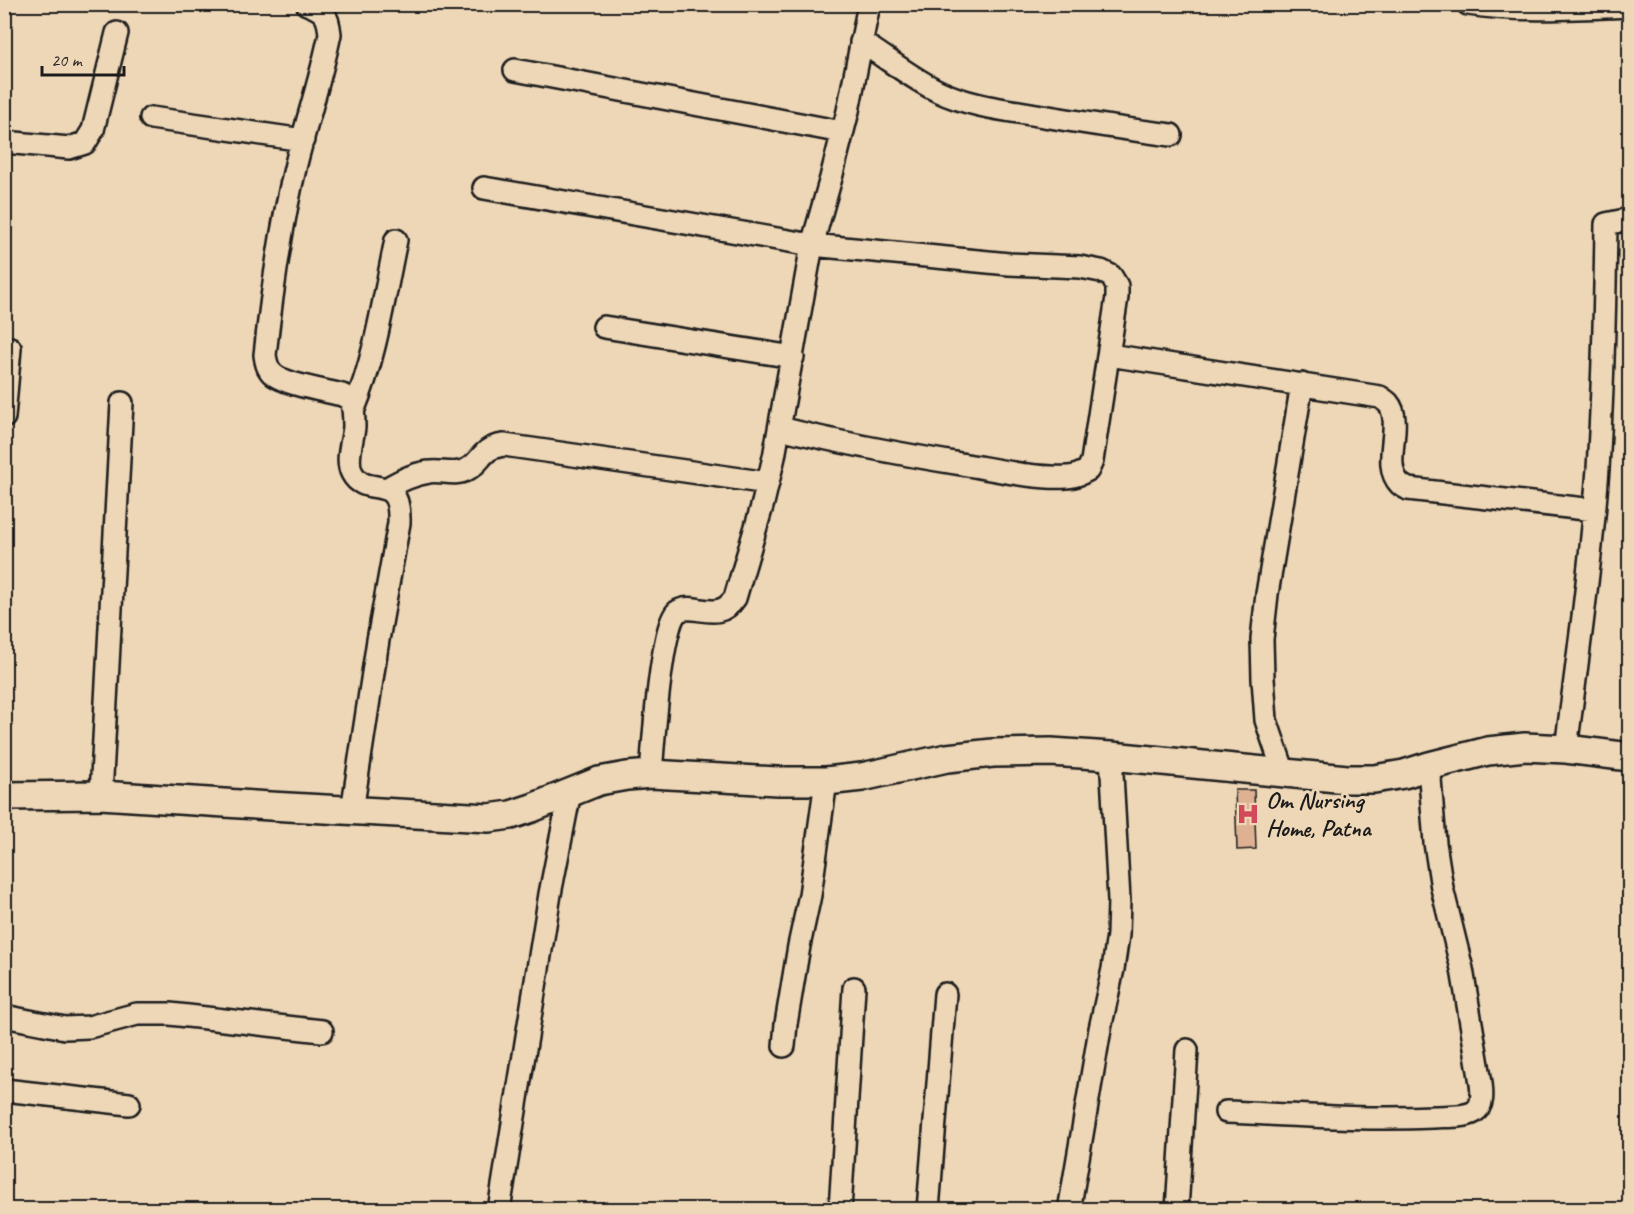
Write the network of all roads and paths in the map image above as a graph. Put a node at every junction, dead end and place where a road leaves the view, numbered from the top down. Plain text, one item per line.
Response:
1 (307, 4) edge
2 (869, 4) edge
3 (1468, 4) edge
4 (1629, 6) edge
5 (117, 33) dead end
6 (861, 42) junction
7 (515, 70) dead end
8 (151, 118) dead end
9 (842, 132) junction
10 (1171, 135) dead end
11 (303, 140) junction
12 (4, 142) edge
13 (484, 188) dead end
14 (1629, 219) edge
15 (396, 240) dead end
16 (812, 244) junction
17 (604, 327) dead end
18 (10, 348) dead end
19 (1108, 355) junction
20 (792, 357) junction
21 (1302, 384) junction
22 (122, 403) dead end
23 (354, 410) junction
24 (4, 417) edge
25 (780, 428) junction
26 (768, 483) junction
27 (386, 489) junction
28 (1593, 510) junction
29 (1566, 749) junction
30 (1111, 756) junction
31 (1629, 757) edge
32 (1429, 766) junction
33 (1284, 772) junction
34 (651, 774) junction
35 (826, 781) junction
36 (570, 792) junction
37 (101, 795) junction
38 (4, 796) edge
39 (352, 811) junction
40 (854, 988) dead end
41 (945, 994) dead end
42 (4, 1016) edge
43 (322, 1031) dead end
44 (784, 1046) dead end
45 (1187, 1050) dead end
46 (4, 1090) edge
47 (129, 1104) dead end
48 (1226, 1112) dead end
49 (1070, 1205) dead end
50 (499, 1209) edge
51 (840, 1209) edge
52 (928, 1209) edge
53 (1177, 1209) edge

1 - 11 street
2 - 6 street
3 - 4 street
5 - 12 street
6 - 9 street
6 - 10 street
7 - 9 street
8 - 11 street
9 - 16 street
11 - 23 street
13 - 16 street
14 - 28 street
15 - 23 street
16 - 19 street
16 - 20 street
17 - 20 street
18 - 24 street
19 - 21 street
19 - 25 street
20 - 25 street
21 - 28 street
21 - 33 street
22 - 37 street
23 - 27 street
25 - 26 street
26 - 27 street
26 - 34 street
27 - 39 street
28 - 29 street
29 - 31 street
29 - 32 street
30 - 33 street
30 - 35 street
30 - 49 street
32 - 33 street
32 - 48 street
34 - 35 street
34 - 36 street
35 - 44 street
36 - 39 street
36 - 50 street
37 - 38 street
37 - 39 street
40 - 51 street
41 - 52 street
42 - 43 street
45 - 53 street
46 - 47 street

